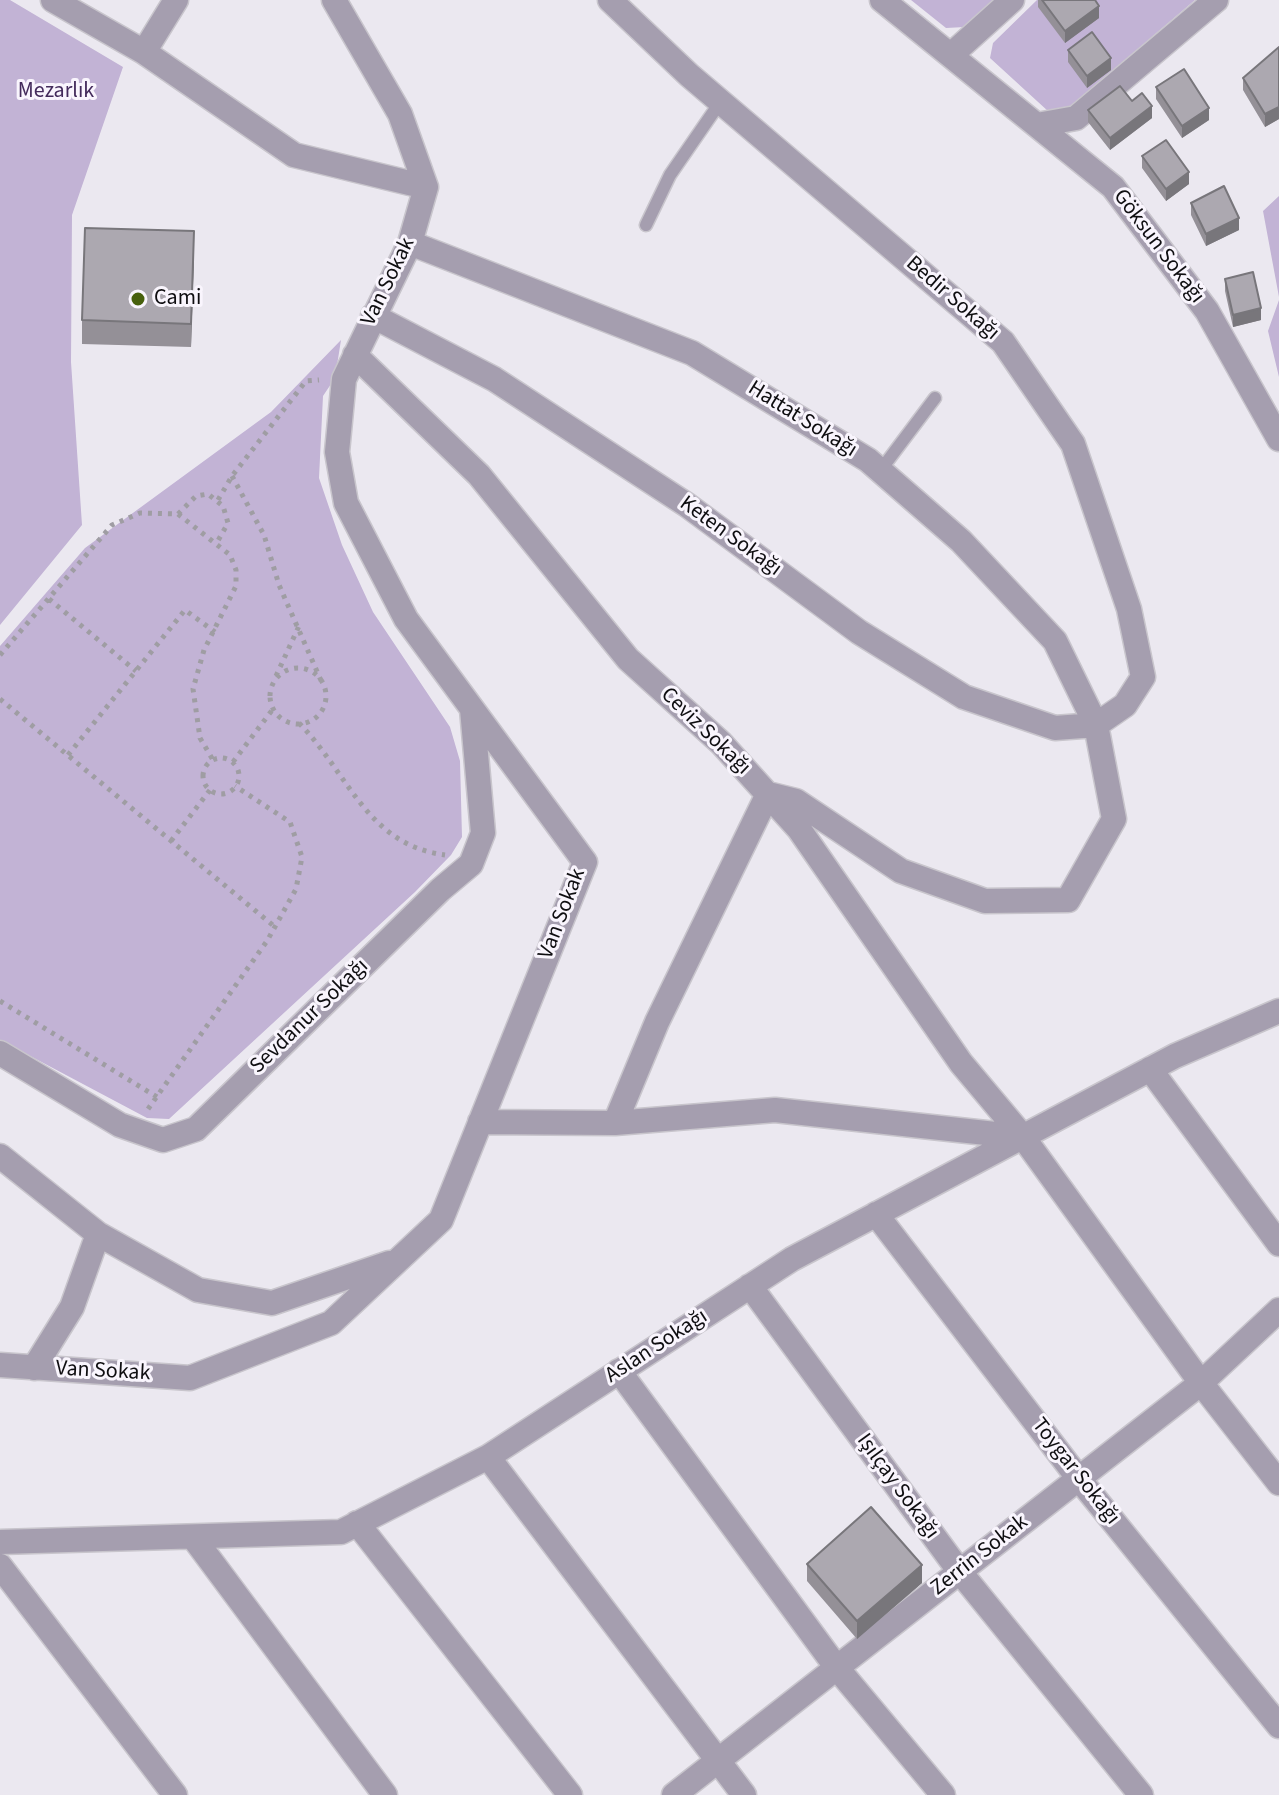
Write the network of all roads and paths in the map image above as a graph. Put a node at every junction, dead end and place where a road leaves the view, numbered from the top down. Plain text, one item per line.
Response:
1 (53, 0) edge
2 (176, 0) edge
3 (334, 0) edge
4 (610, 0) edge
5 (882, 0) edge
6 (1012, 0) edge
7 (1216, 0) edge
8 (144, 52) junction
9 (951, 55) junction
10 (721, 101) junction
11 (1037, 125) junction
12 (426, 187) junction
13 (646, 225) dead end
14 (410, 243) junction
15 (373, 316) junction
16 (355, 355) junction
17 (344, 379) junction
18 (935, 398) dead end
19 (1279, 439) edge
20 (880, 471) junction
21 (232, 476) junction
22 (218, 500) junction
23 (178, 514) junction
24 (216, 544) junction
25 (49, 599) junction
26 (299, 626) junction
27 (215, 632) junction
28 (0, 655) edge
29 (136, 671) junction
30 (273, 684) junction
31 (323, 685) junction
32 (0, 699) edge
33 (273, 708) junction
34 (472, 709) junction
35 (299, 723) junction
36 (1096, 725) junction
37 (68, 755) junction
38 (213, 760) junction
39 (233, 762) junction
40 (235, 786) junction
41 (210, 790) junction
42 (768, 794) junction
43 (171, 841) junction
44 (473, 858) junction
45 (275, 927) junction
46 (0, 1001) edge
47 (1278, 1012) edge
48 (0, 1053) edge
49 (1150, 1069) junction
50 (157, 1097) junction
51 (480, 1122) junction
52 (615, 1123) junction
53 (134, 1130) junction
54 (1023, 1137) junction
55 (0, 1156) edge
56 (876, 1214) junction
57 (98, 1234) junction
58 (1279, 1244) edge
59 (399, 1260) junction
60 (750, 1286) junction
61 (1279, 1310) edge
62 (0, 1365) edge
63 (34, 1368) junction
64 (619, 1371) junction
65 (1201, 1383) junction
66 (488, 1457) junction
67 (1079, 1479) junction
68 (1279, 1483) edge
69 (357, 1523) junction
70 (193, 1537) junction
71 (0, 1542) edge
72 (0, 1566) edge
73 (960, 1572) junction
74 (837, 1668) junction
75 (1279, 1726) edge
76 (717, 1762) junction
77 (175, 1795) edge
78 (385, 1795) edge
79 (570, 1795) edge
80 (674, 1795) edge
81 (744, 1795) edge
82 (943, 1795) edge
83 (1141, 1795) edge

1 - 8 street
2 - 8 street
3 - 12 street
4 - 10 street, Bedir Sokağı
5 - 9 street, Göksun Sokağı
6 - 9 street
7 - 11 street
8 - 12 street
9 - 11 street, Göksun Sokağı
10 - 13 lane
10 - 36 street, Bedir Sokağı
11 - 19 street, Göksun Sokağı
12 - 14 street, Van Sokak
14 - 15 street, Van Sokak
14 - 20 street, Hattat Sokağı
15 - 16 street, Van Sokak
15 - 36 street, Keten Sokağı
16 - 17 street, Van Sokak
16 - 42 street, Ceviz Sokağı
17 - 21 path
17 - 34 street, Van Sokak
18 - 20 lane
20 - 36 street, Hattat Sokağı
21 - 22 path
21 - 26 path
22 - 23 path
22 - 24 path
23 - 24 path
23 - 25 path
24 - 27 path
25 - 28 path
25 - 29 path
26 - 30 path
26 - 31 path
27 - 29 path
27 - 38 path
29 - 37 path
30 - 31 path
30 - 33 path
31 - 35 path
32 - 37 path
33 - 35 path
33 - 39 path
34 - 44 street
34 - 51 street, Van Sokak
35 - 44 path
36 - 42 street, Hattat Sokağı
37 - 43 path
38 - 39 path
38 - 41 path
39 - 40 path
40 - 41 path
40 - 45 path
41 - 43 path
42 - 52 street
42 - 54 street, Ceviz Sokağı
43 - 45 path
44 - 53 street, Sevdanur Sokağı
45 - 50 path
46 - 50 path
47 - 49 street, Aslan Sokağı
48 - 53 street, Sevdanur Sokağı
49 - 54 street, Aslan Sokağı
49 - 58 street
50 - 53 path
51 - 52 street
51 - 59 street, Van Sokak
52 - 54 street
54 - 56 street, Aslan Sokağı
54 - 65 street, Ceviz Sokağı
55 - 57 street
56 - 60 street, Aslan Sokağı
56 - 67 street, Toygar Sokağı
57 - 59 street
57 - 63 street
59 - 63 street, Van Sokak
60 - 64 street, Aslan Sokağı
60 - 73 street, Işılçay Sokağı
61 - 65 street, Zerrin Sokak
62 - 63 street, Van Sokak
64 - 66 street, Aslan Sokağı
64 - 74 street
65 - 67 street, Zerrin Sokak
65 - 68 street, Ceviz Sokağı
66 - 69 street, Aslan Sokağı
66 - 76 street
67 - 73 street, Zerrin Sokak
67 - 75 street, Toygar Sokağı
69 - 70 street, Aslan Sokağı
69 - 79 street
70 - 71 street, Aslan Sokağı
70 - 78 street
72 - 77 street
73 - 74 street, Zerrin Sokak
73 - 83 street, Işılçay Sokağı
74 - 76 street, Zerrin Sokak
74 - 82 street
76 - 80 street, Zerrin Sokak
76 - 81 street

